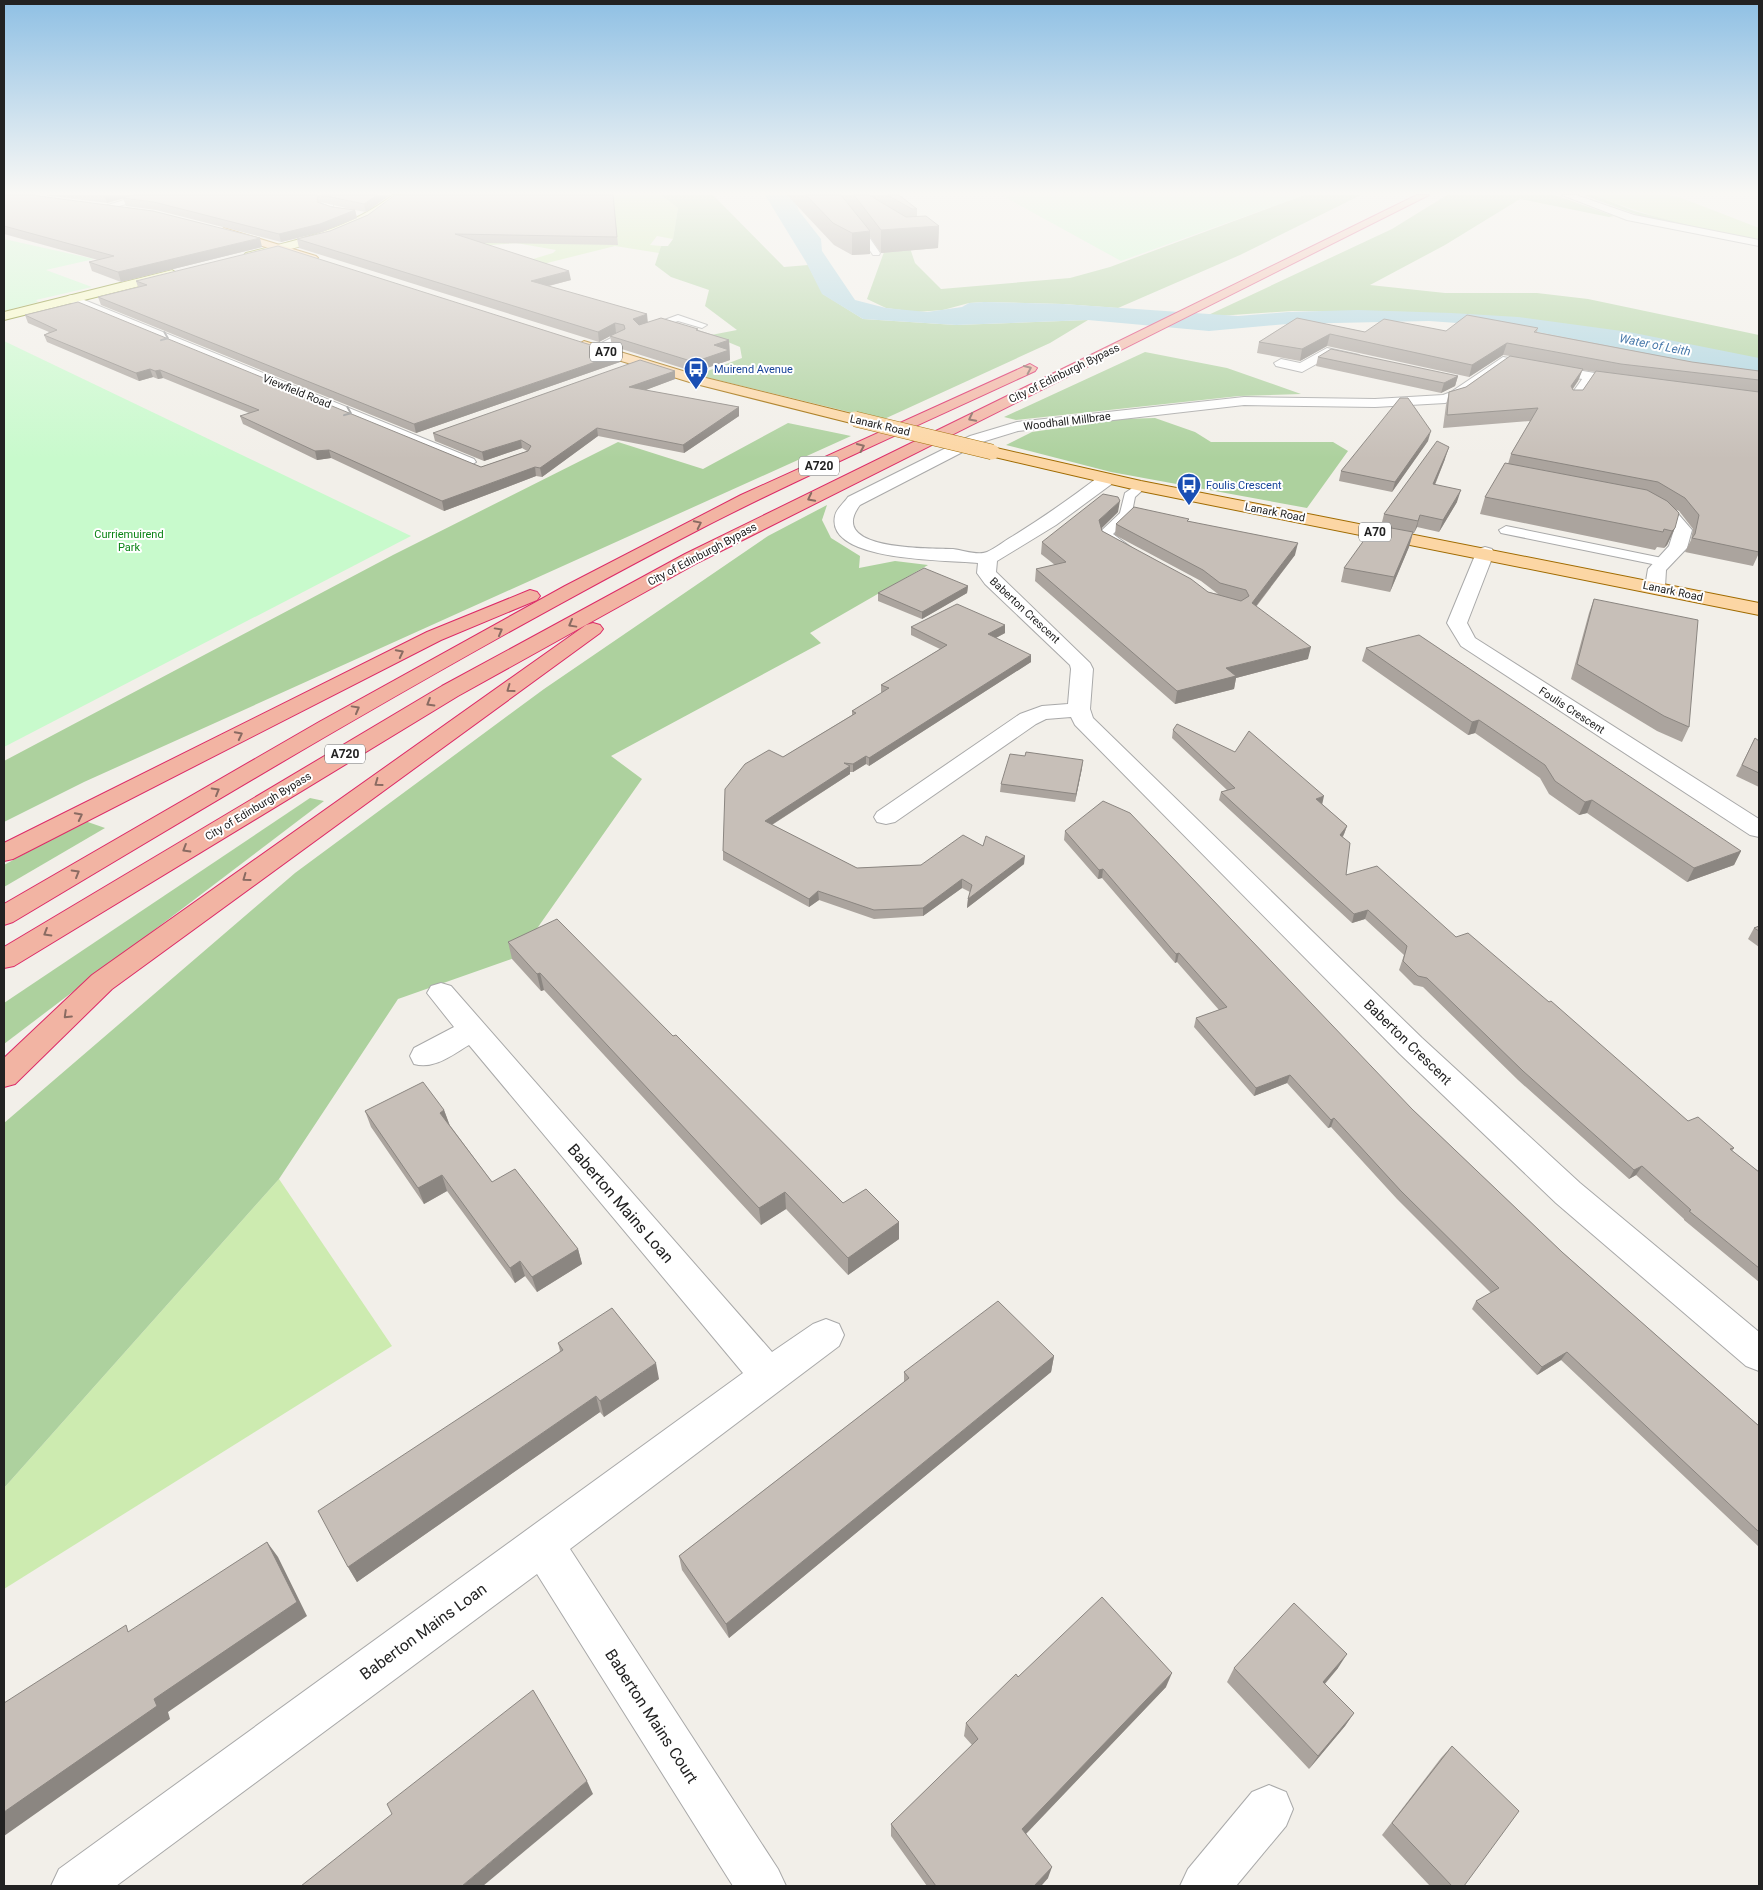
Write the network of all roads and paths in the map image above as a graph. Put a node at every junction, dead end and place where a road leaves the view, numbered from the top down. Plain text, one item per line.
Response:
1 (137, 283) edge
2 (1247, 283) edge
3 (72, 299) junction
4 (4, 316) edge
5 (702, 325) dead end
6 (640, 330) edge
7 (620, 337) edge
8 (567, 340) edge
9 (1342, 342) edge
10 (595, 349) junction
11 (1327, 352) junction
12 (1366, 360) edge
13 (1046, 361) dead end
14 (639, 362) junction
15 (1281, 363) edge
16 (620, 369) edge
17 (1589, 377) junction
18 (1454, 379) edge
19 (1473, 384) junction
20 (1645, 385) edge
21 (1573, 399) edge
22 (435, 434) edge
23 (418, 440) junction
24 (484, 469) edge
25 (1108, 478) junction
26 (1141, 486) junction
27 (1628, 497) edge
28 (1506, 530) dead end
29 (655, 545) junction
30 (1485, 553) junction
31 (1138, 556) edge
32 (692, 558) junction
33 (988, 560) junction
34 (1662, 562) junction
35 (1655, 587) junction
36 (1759, 609) edge
37 (1079, 710) junction
38 (886, 817) dead end
39 (1759, 830) edge
40 (4, 853) edge
41 (4, 916) edge
42 (4, 959) edge
43 (441, 993) dead end
44 (473, 1030) junction
45 (425, 1056) dead end
46 (4, 1076) edge
47 (826, 1335) dead end
48 (1759, 1354) edge
49 (769, 1376) junction
50 (543, 1545) junction
51 (1269, 1809) dead end
52 (76, 1886) edge
53 (761, 1886) edge
54 (1205, 1886) edge

1 - 3 main road
2 -> 32 highway, City of Edinburgh Bypass / A720
3 - 4 main road
3 -> 23 street, Viewfield Road
5 - 6 lane
7 - 10 lane
8 - 10 main road, Lanark Road / A70
9 - 11 street
10 - 14 main road, Lanark Road / A70
11 - 12 street
11 - 15 street
29 -> 13 highway, City of Edinburgh Bypass / A720
14 - 16 street
14 - 25 main road, Lanark Road / A70, bridge
17 - 19 street, Woodhall Millbrae
17 - 20 street, Woodhall Millbrae
17 - 21 lane
18 - 19 street
19 - 33 street, Woodhall Millbrae
22 - 23 street
23 - 24 street, Viewfield Road
25 - 26 main road, Lanark Road / A70
25 - 33 street, Baberton Crescent
26 - 30 main road, Lanark Road / A70
26 - 31 lane
27 - 34 street
28 - 34 lane
40 -> 29 highway
41 -> 29 highway, City of Edinburgh Bypass / A720
30 - 35 main road, Lanark Road / A70
30 - 39 street, Foulis Crescent
32 -> 42 highway, City of Edinburgh Bypass / A720
32 -> 46 highway
33 - 37 street, Baberton Crescent
34 - 35 street
35 - 36 main road, Lanark Road / A70
37 - 38 street
37 - 48 street, Baberton Crescent
43 - 44 street, Baberton Mains Loan
44 - 45 street
44 - 49 street, Baberton Mains Loan
47 - 49 street, Baberton Mains Loan
49 - 50 street, Baberton Mains Loan
50 - 52 street, Baberton Mains Loan
50 - 53 street, Baberton Mains Court
51 - 54 street

